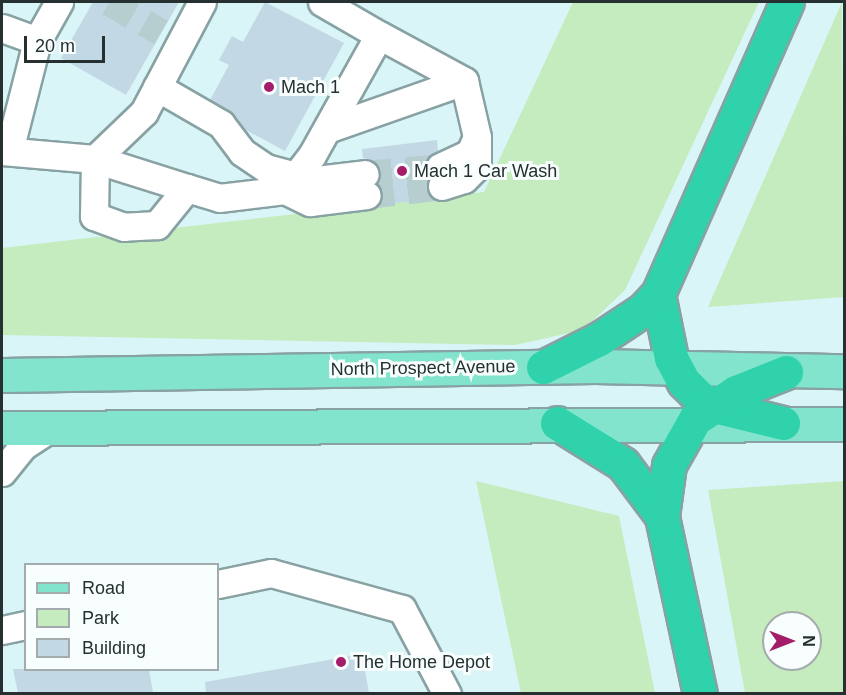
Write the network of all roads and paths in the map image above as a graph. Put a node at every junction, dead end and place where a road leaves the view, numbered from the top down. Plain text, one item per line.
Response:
1 (59, 2) edge
2 (202, 2) edge
3 (322, 2) edge
4 (787, 2) edge
5 (2, 28) edge
6 (379, 34) junction
7 (37, 42) junction
8 (464, 81) junction
9 (157, 87) junction
10 (327, 129) junction
11 (5, 151) edge
12 (95, 159) junction
13 (441, 176) tunnel mouth
14 (291, 183) junction
15 (366, 185) tunnel mouth
16 (187, 188) junction
17 (658, 294) junction
18 (543, 367) junction
19 (677, 369) junction
20 (844, 371) edge
21 (786, 372) junction
22 (2, 375) edge
23 (703, 414) junction
24 (557, 423) junction
25 (783, 423) joint
26 (844, 424) edge
27 (2, 428) edge
28 (51, 428) junction
29 (2, 472) edge
30 (662, 516) junction
31 (219, 584) edge
32 (24, 625) edge
33 (2, 630) edge
34 (447, 693) edge
35 (700, 693) edge

1 - 7 lane
2 - 9 lane
3 - 6 lane
4 - 17 highway
5 - 7 lane
6 - 8 lane
6 - 10 lane
7 - 11 lane
8 - 10 lane
8 - 13 lane
9 - 12 lane
9 - 14 lane
10 - 14 lane
11 - 12 lane
12 - 16 lane
12 - 16 lane
14 - 15 lane
14 - 16 lane
17 - 18 highway
17 - 19 highway
18 - 19 main road, North Prospect Avenue
18 - 22 main road, North Prospect Avenue
19 - 21 main road, North Prospect Avenue
19 - 23 highway
20 - 21 main road, North Prospect Avenue
21 - 23 highway
23 - 24 main road
23 - 25 highway
23 - 30 highway
24 - 28 main road
24 - 30 highway
25 - 26 main road
27 - 28 main road
28 - 29 lane
30 - 35 highway
31 - 34 lane
32 - 33 lane

